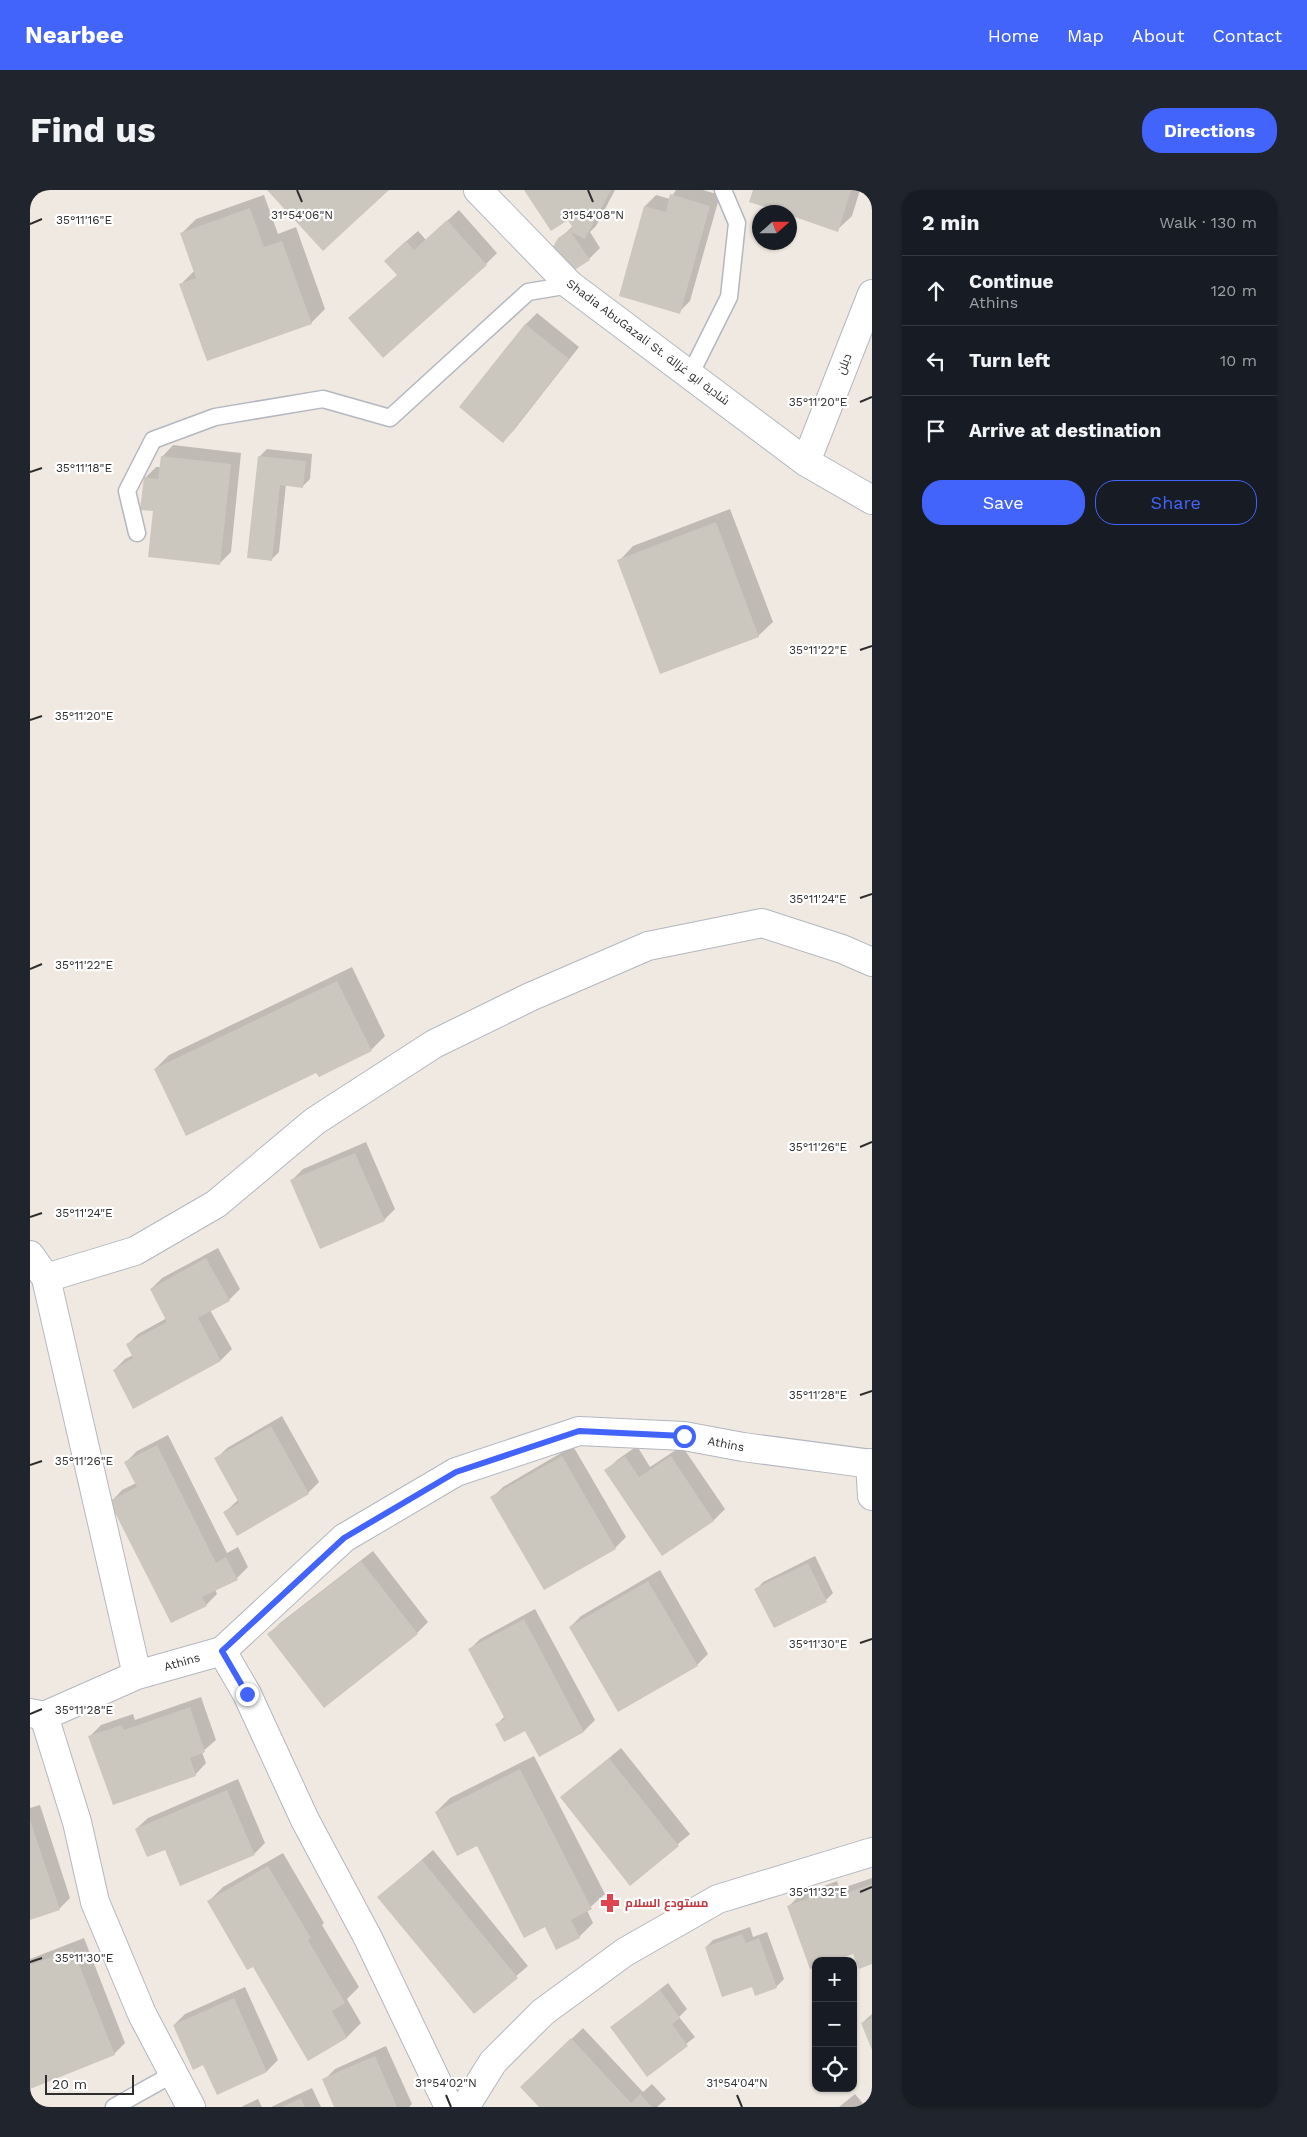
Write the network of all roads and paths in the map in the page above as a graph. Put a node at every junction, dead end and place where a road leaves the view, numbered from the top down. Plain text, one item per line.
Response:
1 (478, 190) edge
2 (723, 190) edge
3 (570, 285) junction
4 (872, 294) edge
5 (690, 375) junction
6 (806, 462) junction
7 (872, 500) edge
8 (137, 533) dead end
9 (872, 962) edge
10 (30, 1256) edge
11 (46, 1278) junction
12 (871, 1464) edge
13 (872, 1496) edge
14 (222, 1651) junction
15 (137, 1674) junction
16 (37, 1714) edge
17 (872, 1852) edge
18 (173, 2074) junction
19 (114, 2107) edge
20 (191, 2107) edge
21 (449, 2107) edge
22 (465, 2107) edge

1 - 3 street, Shadia AbuGazali St. شادية ابو غزالة
2 - 5 lane
3 - 5 street, Shadia AbuGazali St. شادية ابو غزالة
3 - 8 lane
4 - 6 street, دبلن
5 - 6 street, Shadia AbuGazali St. شادية ابو غزالة
6 - 7 street, Shadia AbuGazali St. شادية ابو غزالة
9 - 11 street
10 - 11 street
11 - 15 street
12 - 13 street
12 - 14 street, Athins
14 - 15 street, Athins
14 - 21 street
15 - 16 street, Athins
16 - 18 street
17 - 22 street
18 - 19 lane
18 - 20 street

